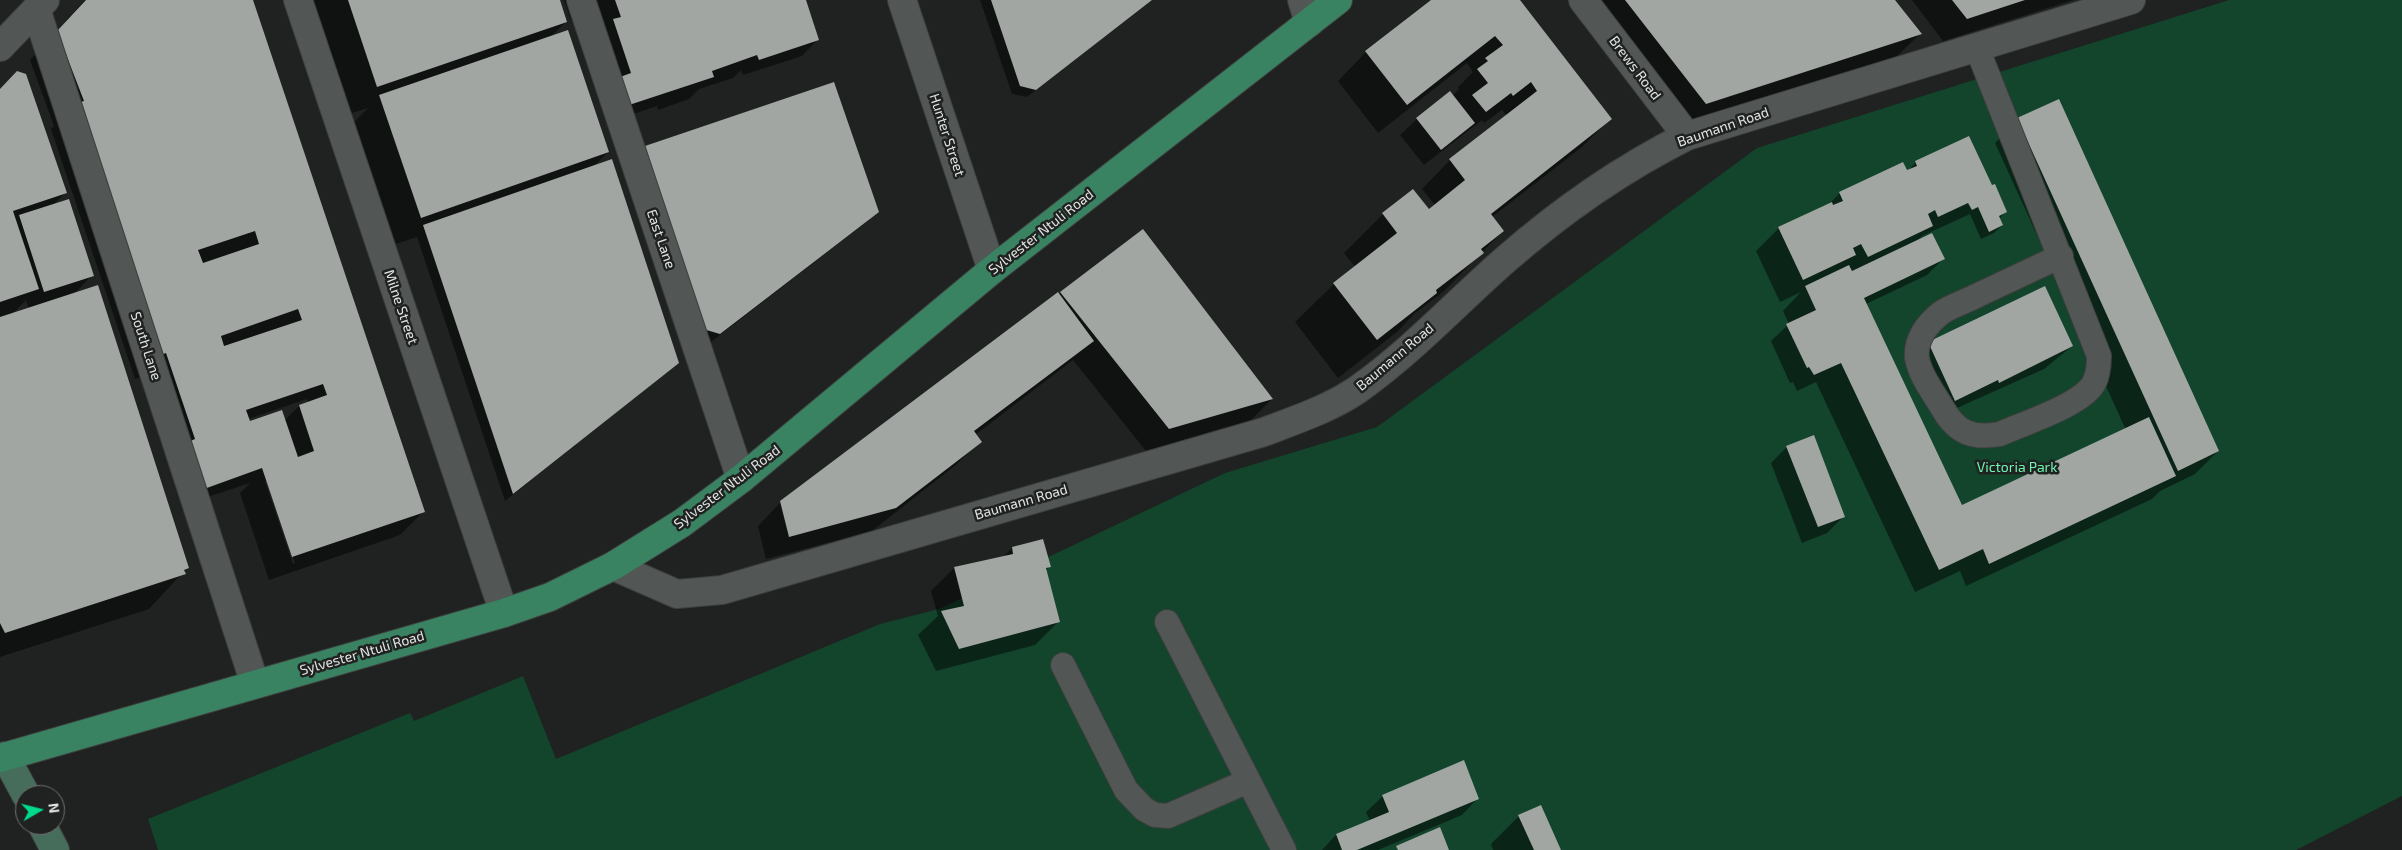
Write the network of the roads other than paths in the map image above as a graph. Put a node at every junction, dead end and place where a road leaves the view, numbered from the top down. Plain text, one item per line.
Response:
1 (298, 0) edge
2 (581, 0) edge
3 (902, 0) edge
4 (1338, 0) edge
5 (1583, 0) edge
6 (2131, 0) edge
7 (40, 5) edge
8 (1306, 11) edge
9 (0, 47) edge
10 (1976, 48) junction
11 (1687, 136) junction
12 (2061, 256) junction
13 (992, 270) junction
14 (741, 479) junction
15 (613, 566) junction
16 (504, 613) junction
17 (1167, 622) dead end
18 (1063, 665) dead end
19 (255, 684) junction
20 (2, 755) edge
21 (1248, 781) junction
22 (20, 785) edge
23 (47, 835) edge
24 (55, 850) edge
25 (1284, 850) edge

1 - 16 street, Milne Street
2 - 14 street, East Lane
3 - 13 street, Hunter Street
4 - 8 main road, Sylvester Ntuli Road
5 - 11 street, Brews Road
6 - 10 street, Baumann Road
7 - 9 street
7 - 19 street, South Lane
8 - 13 main road, Sylvester Ntuli Road
10 - 11 street, Baumann Road
10 - 12 lane
11 - 15 street, Baumann Road
12 - 12 lane
13 - 14 main road, Sylvester Ntuli Road
14 - 15 main road, Sylvester Ntuli Road
15 - 16 main road, Sylvester Ntuli Road
16 - 19 main road, Sylvester Ntuli Road
17 - 21 lane
18 - 21 lane
19 - 20 main road, Sylvester Ntuli Road
20 - 22 street
21 - 25 lane
23 - 24 street

